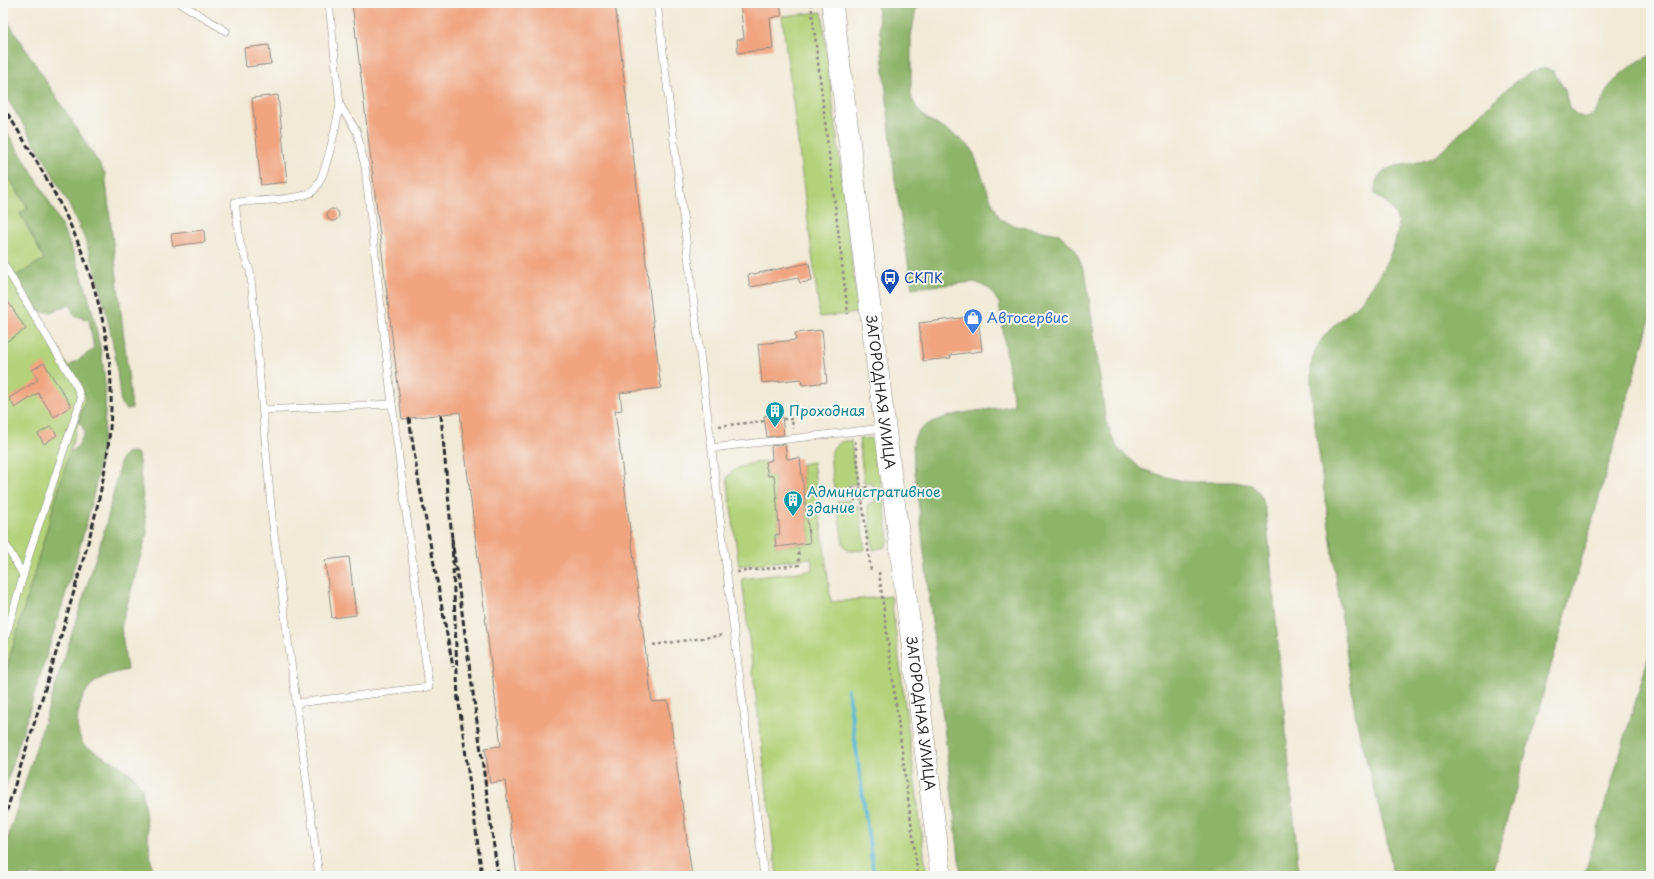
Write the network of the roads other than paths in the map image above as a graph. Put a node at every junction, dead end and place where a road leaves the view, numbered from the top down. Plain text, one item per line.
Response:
1 (180, 3) edge
2 (329, 3) edge
3 (657, 3) edge
4 (832, 3) edge
5 (226, 31) dead end
6 (340, 105) junction
7 (3, 263) edge
8 (392, 404) junction
9 (262, 410) junction
10 (885, 428) junction
11 (712, 448) junction
12 (3, 540) edge
13 (23, 574) junction
14 (3, 646) edge
15 (296, 703) junction
16 (319, 876) edge
17 (764, 876) edge
18 (941, 876) edge

1 - 5 lane
2 - 6 lane
3 - 11 lane
4 - 10 street, ЗАГОРОДНАЯ УЛИЦА
6 - 8 lane
6 - 9 lane
7 - 13 lane
8 - 9 lane
8 - 15 lane
9 - 15 lane
10 - 11 lane
10 - 18 street, ЗАГОРОДНАЯ УЛИЦА
11 - 17 lane
12 - 13 lane
13 - 14 lane
15 - 16 lane

